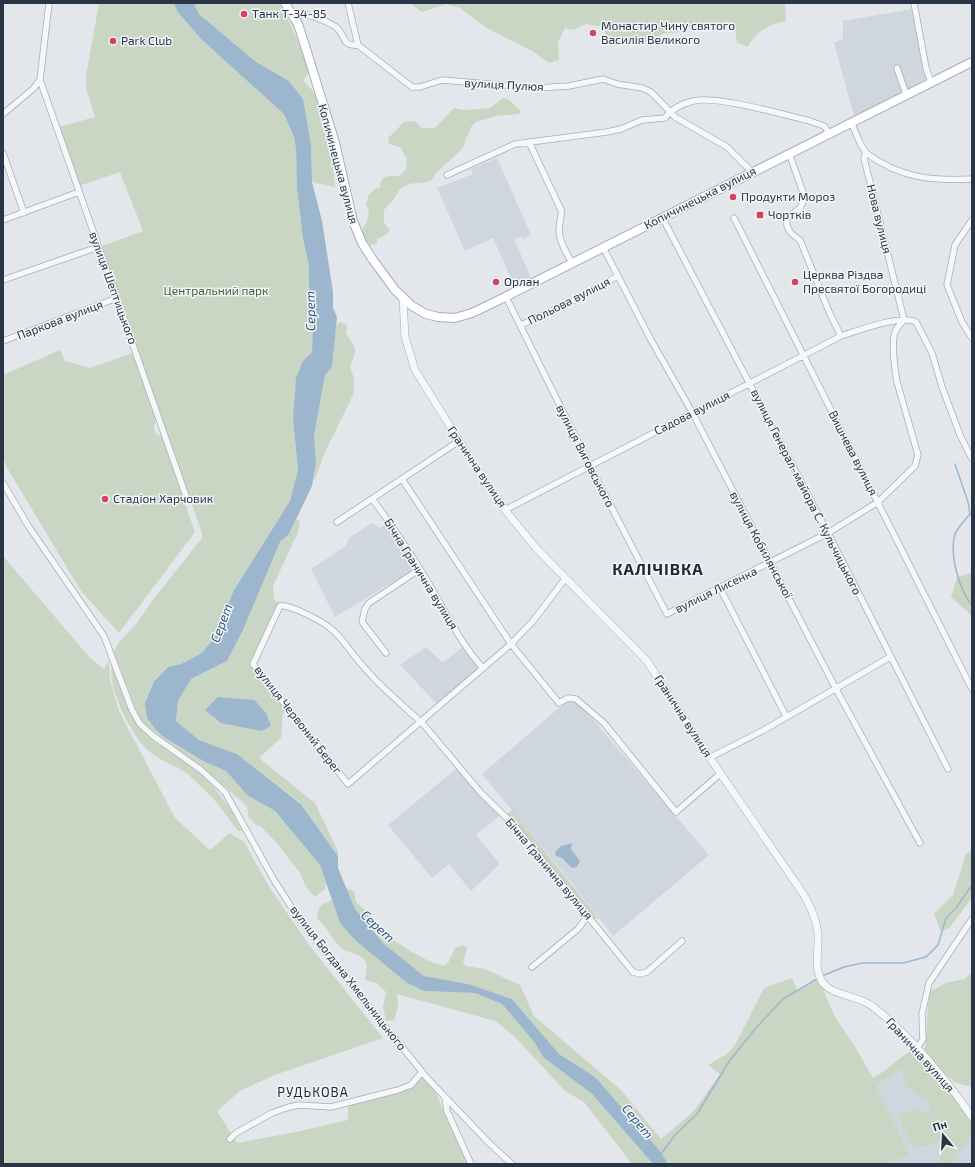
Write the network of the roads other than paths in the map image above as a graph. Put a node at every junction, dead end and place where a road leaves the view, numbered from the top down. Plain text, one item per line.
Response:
1 (49, 3) edge
2 (285, 3) edge
3 (348, 3) edge
4 (914, 3) edge
5 (292, 12) junction
6 (358, 46) junction
7 (972, 62) edge
8 (897, 68) dead end
9 (40, 80) junction
10 (931, 82) junction
11 (906, 94) junction
12 (670, 110) junction
13 (3, 114) edge
14 (851, 122) junction
15 (829, 133) junction
16 (529, 142) junction
17 (3, 153) edge
18 (789, 153) junction
19 (866, 153) junction
20 (752, 172) junction
21 (447, 176) dead end
22 (972, 179) edge
23 (79, 192) junction
24 (24, 213) junction
25 (662, 217) junction
26 (734, 218) dead end
27 (3, 220) edge
28 (972, 220) edge
29 (98, 247) junction
30 (603, 247) junction
31 (572, 263) junction
32 (618, 276) junction
33 (3, 280) edge
34 (506, 297) junction
35 (117, 298) junction
36 (404, 298) junction
37 (904, 320) junction
38 (521, 325) junction
39 (841, 336) junction
40 (972, 338) edge
41 (3, 341) edge
42 (804, 355) junction
43 (751, 384) junction
44 (692, 412) junction
45 (459, 441) junction
46 (972, 459) edge
47 (590, 466) junction
48 (402, 479) junction
49 (3, 483) edge
50 (186, 496) dead end
51 (373, 500) junction
52 (878, 502) junction
53 (505, 510) junction
54 (337, 522) dead end
55 (828, 532) junction
56 (771, 562) junction
57 (420, 569) junction
58 (565, 578) junction
59 (720, 588) junction
60 (667, 614) joint
61 (511, 644) junction
62 (386, 653) dead end
63 (890, 657) junction
64 (483, 668) junction
65 (836, 689) junction
66 (972, 689) edge
67 (786, 716) junction
68 (421, 722) junction
69 (709, 758) junction
70 (948, 769) dead end
71 (720, 774) junction
72 (920, 843) dead end
73 (588, 916) junction
74 (972, 919) edge
75 (682, 941) dead end
76 (532, 967) dead end
77 (917, 1048) junction
78 (422, 1072) junction
79 (446, 1098) junction
80 (972, 1117) edge
81 (230, 1139) dead end
82 (471, 1164) edge
83 (512, 1164) edge

1 - 9 street
2 - 5 main road, Копичинецька вулиця
3 - 6 street
4 - 10 street
5 - 6 street, вулиця Пулюя
5 - 36 main road, Копичинецька вулиця
6 - 12 street, вулиця Пулюя
7 - 10 main road, Копичинецька вулиця
8 - 11 street
9 - 13 street
9 - 23 street, вулиця Шептицького
10 - 11 main road, Копичинецька вулиця
11 - 14 main road, Копичинецька вулиця
12 - 15 street
12 - 16 street
12 - 20 street, вулиця Пулюя
14 - 15 main road, Копичинецька вулиця
14 - 19 street, Нова вулиця
15 - 18 main road, Копичинецька вулиця
16 - 21 street
16 - 31 street
17 - 24 street
18 - 20 main road, Копичинецька вулиця
18 - 39 street
19 - 22 street
19 - 37 street, Нова вулиця
20 - 25 main road, Копичинецька вулиця
23 - 24 street
23 - 29 street, вулиця Шептицького
24 - 27 street
25 - 30 main road, Копичинецька вулиця
25 - 43 street, вулиця Генерал-майора С. Кульчицького
26 - 42 street, Вишнева вулиця
28 - 40 street
29 - 33 street
29 - 35 street, вулиця Шептицького
30 - 31 main road, Копичинецька вулиця
30 - 32 street, вулиця Кобилянської
31 - 34 main road, Копичинецька вулиця
32 - 38 street, Польова вулиця
32 - 44 street, вулиця Кобилянської
34 - 36 main road, Копичинецька вулиця
34 - 38 street, вулиця Виговського
35 - 41 street, Паркова вулиця
35 - 50 street, вулиця Шептицького
36 - 45 street, Гранична вулиця
37 - 39 street, Садова вулиця
37 - 46 street
37 - 52 street, вулиця Лисенка
38 - 47 street, вулиця Виговського
39 - 42 street, Садова вулиця
42 - 43 street, Садова вулиця
42 - 52 street, Вишнева вулиця
43 - 44 street, Садова вулиця
43 - 55 street, вулиця Генерал-майора С. Кульчицького
44 - 47 street, Садова вулиця
44 - 56 street, вулиця Кобилянської
45 - 48 street
45 - 53 street, Гранична вулиця
47 - 53 street, Садова вулиця
47 - 60 street, вулиця Виговського
48 - 51 street
48 - 61 street
49 - 78 street, вулиця Богдана Хмельницького
51 - 54 street
51 - 57 street, Бічна Гранична вулиця
52 - 55 street, вулиця Лисенка
52 - 66 street, Вишнева вулиця
53 - 58 street, Гранична вулиця
55 - 56 street, вулиця Лисенка
55 - 63 street, вулиця Генерал-майора С. Кульчицького
56 - 59 street, вулиця Лисенка
56 - 65 street, вулиця Кобилянської
57 - 62 street
57 - 64 street, Бічна Гранична вулиця
58 - 61 street
58 - 69 street, Гранична вулиця
59 - 60 street, вулиця Лисенка
59 - 67 street
61 - 64 street
61 - 71 street
63 - 65 street
63 - 70 street, вулиця Генерал-майора С. Кульчицького
64 - 68 street
65 - 67 street
65 - 72 street, вулиця Кобилянської
67 - 69 street
68 - 68 street, вулиця Червоний Берег
68 - 73 street, Бічна Гранична вулиця
69 - 71 street, Гранична вулиця
71 - 77 street, Гранична вулиця
73 - 75 street, Бічна Гранична вулиця
73 - 76 street
74 - 77 street
77 - 80 street, Гранична вулиця
78 - 79 street, вулиця Богдана Хмельницького
78 - 81 street
79 - 82 street
79 - 83 street, вулиця Богдана Хмельницького

